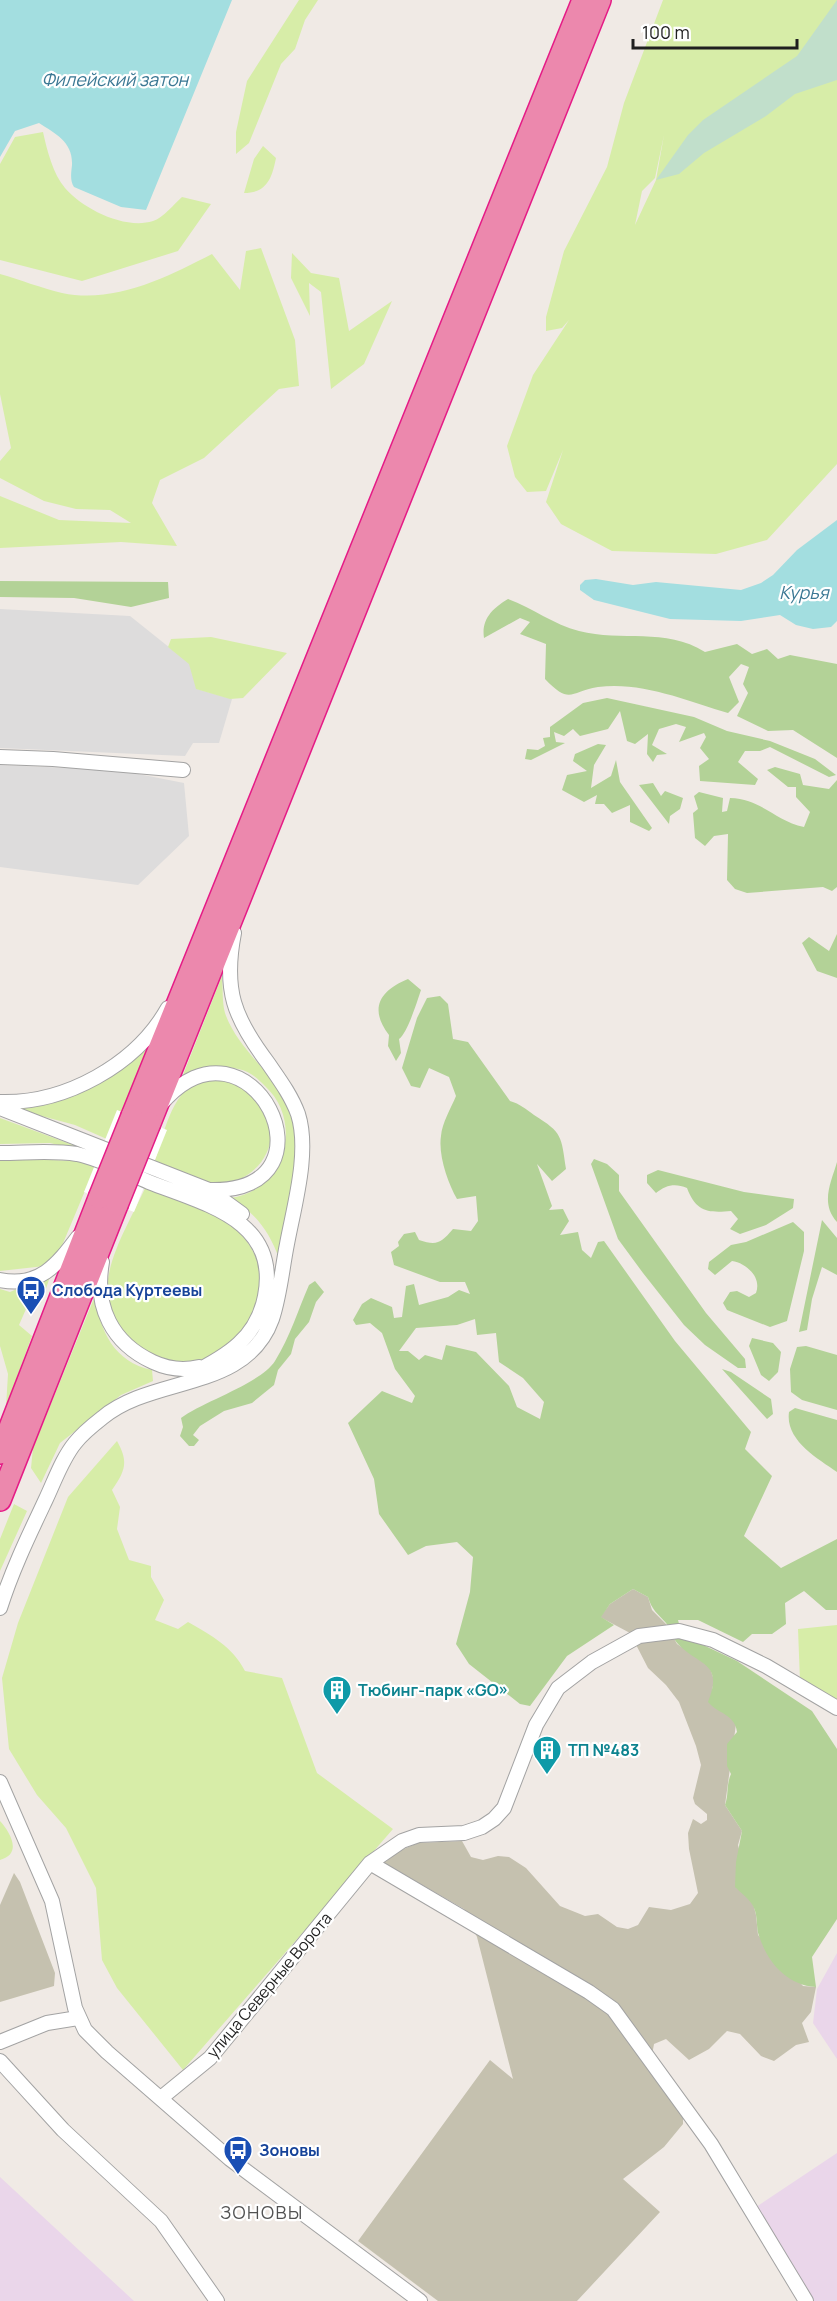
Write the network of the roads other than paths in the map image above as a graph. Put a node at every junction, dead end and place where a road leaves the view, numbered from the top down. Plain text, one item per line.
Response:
1 (583, 0) edge
2 (600, 0) edge
3 (0, 758) edge
4 (183, 770) dead end
5 (244, 887) junction
6 (200, 948) junction
7 (0, 1102) edge
8 (0, 1108) edge
9 (146, 1117) junction
10 (0, 1153) edge
11 (209, 1190) junction
12 (99, 1224) junction
13 (0, 1280) edge
14 (279, 1292) junction
15 (224, 1357) junction
16 (168, 1386) junction
17 (0, 1453) edge
18 (0, 1500) edge
19 (0, 1608) edge
20 (837, 1708) edge
21 (0, 1782) edge
22 (0, 1807) edge
23 (18, 1823) junction
24 (370, 1863) junction
25 (78, 2018) junction
26 (0, 2043) edge
27 (0, 2061) edge
28 (161, 2098) junction
29 (217, 2301) edge
30 (420, 2301) edge
31 (806, 2301) edge

1 - 6 highway
2 - 5 highway
3 - 4 street
5 - 9 highway
5 - 14 street
6 - 7 street
6 - 9 highway
8 - 11 street
9 - 11 street
9 - 12 highway, bridge
10 - 15 street
11 - 14 street
12 - 13 street
12 - 15 street
12 - 17 highway
12 - 18 highway
14 - 16 street
15 - 16 street
16 - 19 street
20 - 24 street, улица Северные Ворота
21 - 23 street
22 - 23 street
23 - 25 street
24 - 28 street, улица Северные Ворота
24 - 31 street
25 - 26 street
25 - 28 street
27 - 29 street
28 - 30 street

